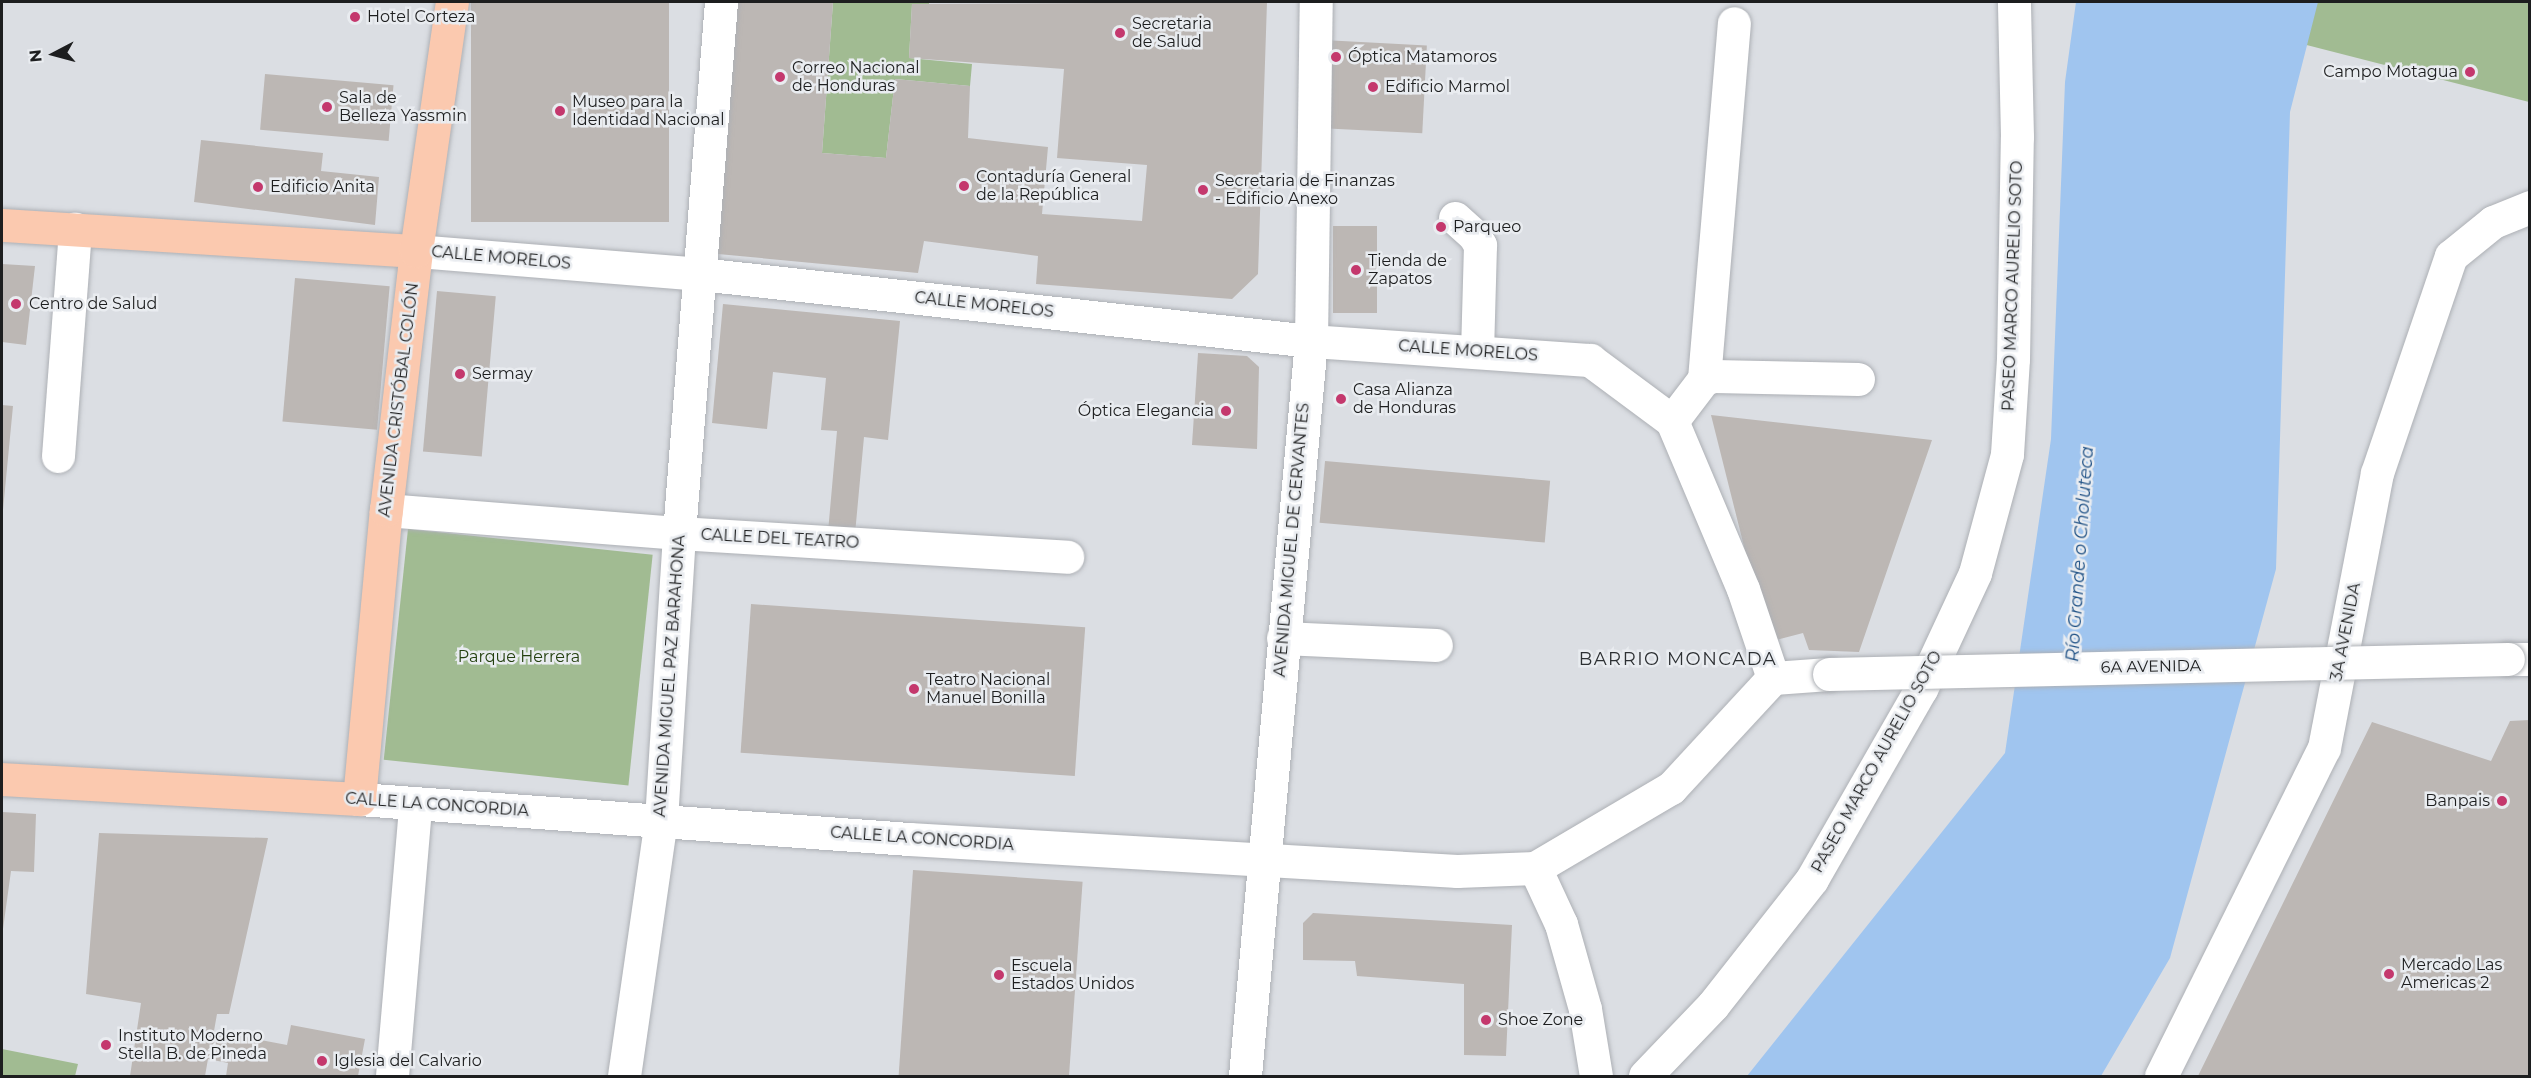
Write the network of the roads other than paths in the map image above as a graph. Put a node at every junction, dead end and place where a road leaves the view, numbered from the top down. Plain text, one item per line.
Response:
1 (452, 2) edge
2 (721, 2) edge
3 (1316, 2) edge
4 (2014, 2) edge
5 (1734, 23) dead end
6 (2529, 207) edge
7 (1455, 218) dead end
8 (2, 225) edge
9 (75, 229) junction
10 (416, 251) junction
11 (700, 274) junction
12 (1311, 341) junction
13 (1477, 351) junction
14 (1858, 379) dead end
15 (1704, 380) junction
16 (1672, 421) junction
17 (57, 456) dead end
18 (386, 510) junction
19 (679, 533) junction
20 (1067, 557) dead end
21 (1283, 638) junction
22 (1436, 645) dead end
23 (2519, 659) edge
24 (1773, 678) junction
25 (2, 779) edge
26 (359, 799) junction
27 (415, 805) junction
28 (661, 820) junction
29 (1262, 859) junction
30 (1535, 868) junction
31 (392, 1077) edge
32 (624, 1077) edge
33 (1245, 1077) edge
34 (1596, 1077) edge
35 (1645, 1077) edge
36 (2161, 1077) edge

1 - 10 main road, AVENIDA CRISTÓBAL COLÓN
2 - 11 street, AVENIDA MIGUEL PAZ BARAHONA
3 - 12 street, AVENIDA MIGUEL DE CERVANTES
4 - 35 street, PASEO MARCO AURELIO SOTO
5 - 15 street
6 - 36 street, 3A AVENIDA
7 - 13 street
8 - 9 main road, CALLE MORELOS
9 - 10 main road, CALLE MORELOS
9 - 17 street
10 - 11 street, CALLE MORELOS
10 - 18 main road, AVENIDA CRISTÓBAL COLÓN
11 - 12 street, CALLE MORELOS
11 - 19 street, AVENIDA MIGUEL PAZ BARAHONA
12 - 13 street, CALLE MORELOS
12 - 21 street, AVENIDA MIGUEL DE CERVANTES
13 - 16 street, CALLE MORELOS
14 - 15 street
15 - 16 street
16 - 24 street
18 - 19 street, CALLE DEL TEATRO
18 - 26 main road, AVENIDA CRISTÓBAL COLÓN
19 - 20 street, CALLE DEL TEATRO
19 - 28 street, AVENIDA MIGUEL PAZ BARAHONA
21 - 22 street
21 - 29 street, AVENIDA MIGUEL DE CERVANTES
23 - 24 street, 6A AVENIDA, bridge
24 - 30 street, CALLE LA CONCORDIA
25 - 26 main road, CALLE LA CONCORDIA
26 - 27 street, CALLE LA CONCORDIA
27 - 28 street, CALLE LA CONCORDIA
27 - 31 street
28 - 29 street, CALLE LA CONCORDIA
28 - 32 street, AVENIDA MIGUEL PAZ BARAHONA
29 - 30 street, CALLE LA CONCORDIA
29 - 33 street, AVENIDA MIGUEL DE CERVANTES
30 - 34 street

